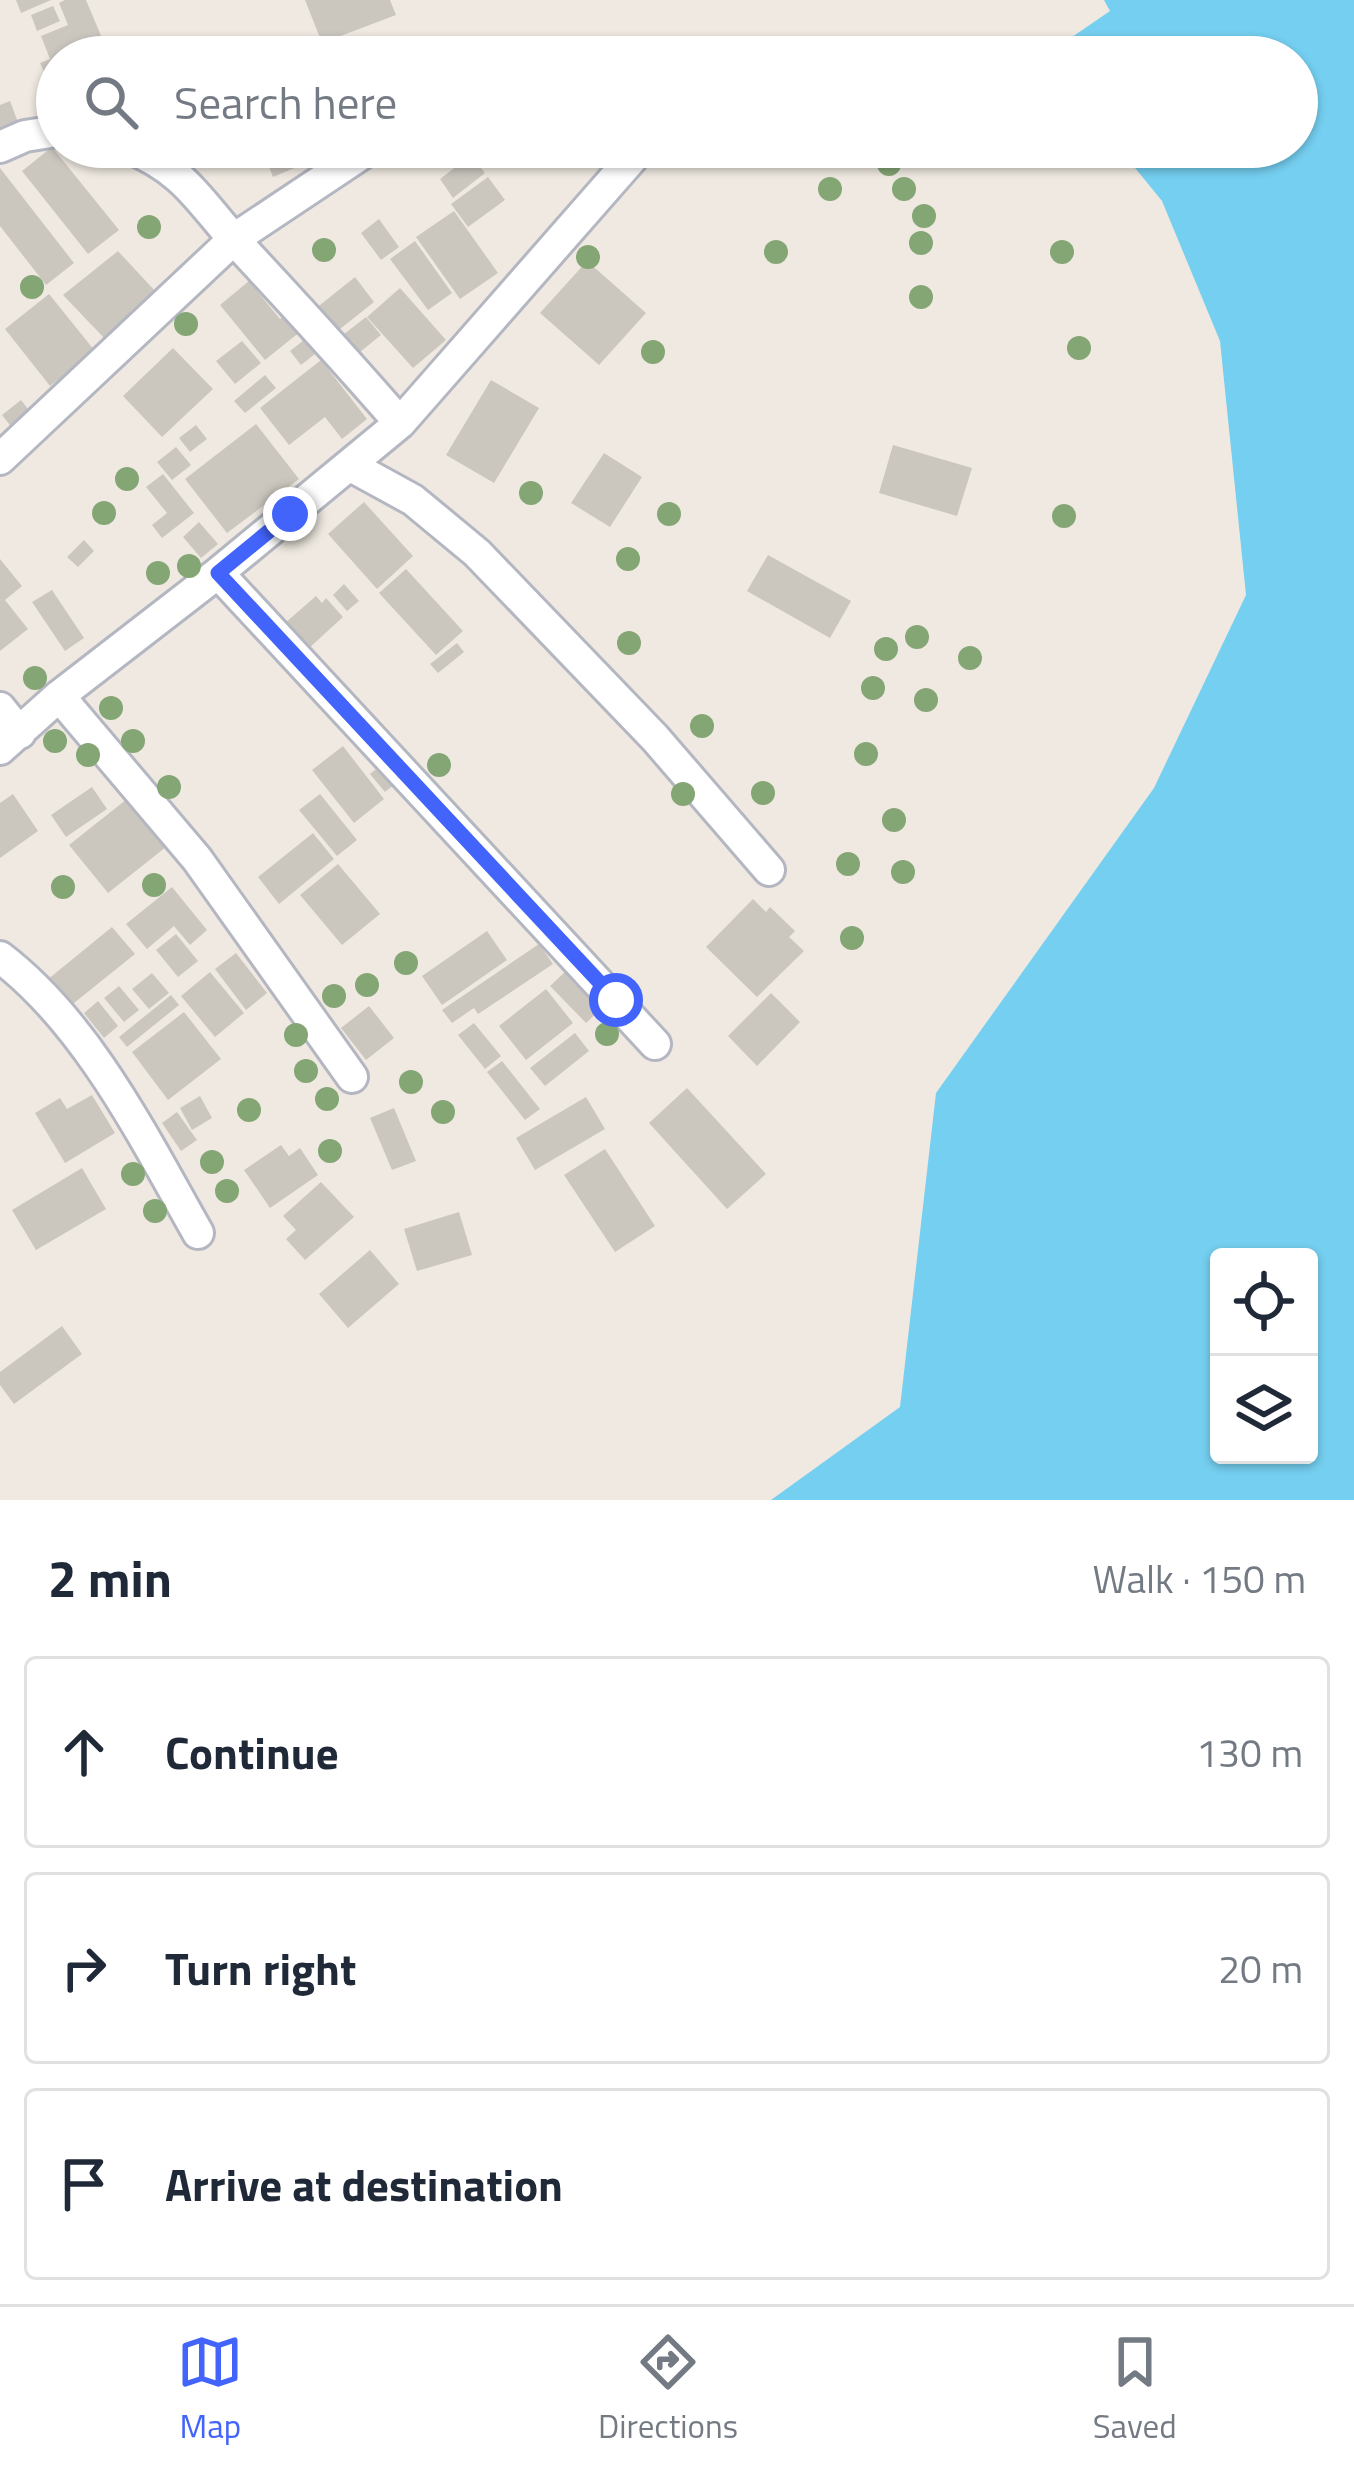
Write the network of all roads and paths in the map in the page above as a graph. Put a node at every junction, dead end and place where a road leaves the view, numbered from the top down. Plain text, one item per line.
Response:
1 (36, 134) edge
2 (0, 147) edge
3 (164, 168) edge
4 (340, 168) edge
5 (623, 168) edge
6 (234, 239) junction
7 (400, 424) junction
8 (0, 459) edge
9 (351, 466) junction
10 (218, 573) junction
11 (58, 696) junction
12 (0, 708) edge
13 (10, 741) edge
14 (769, 870) dead end
15 (0, 957) edge
16 (655, 1044) dead end
17 (352, 1077) dead end
18 (198, 1233) dead end

1 - 2 street
3 - 6 street
4 - 6 street
5 - 7 street
6 - 7 street
6 - 8 street
7 - 9 street
9 - 10 street
9 - 14 street
10 - 11 street
10 - 16 street
11 - 13 street
11 - 17 street
12 - 13 street
15 - 18 street

